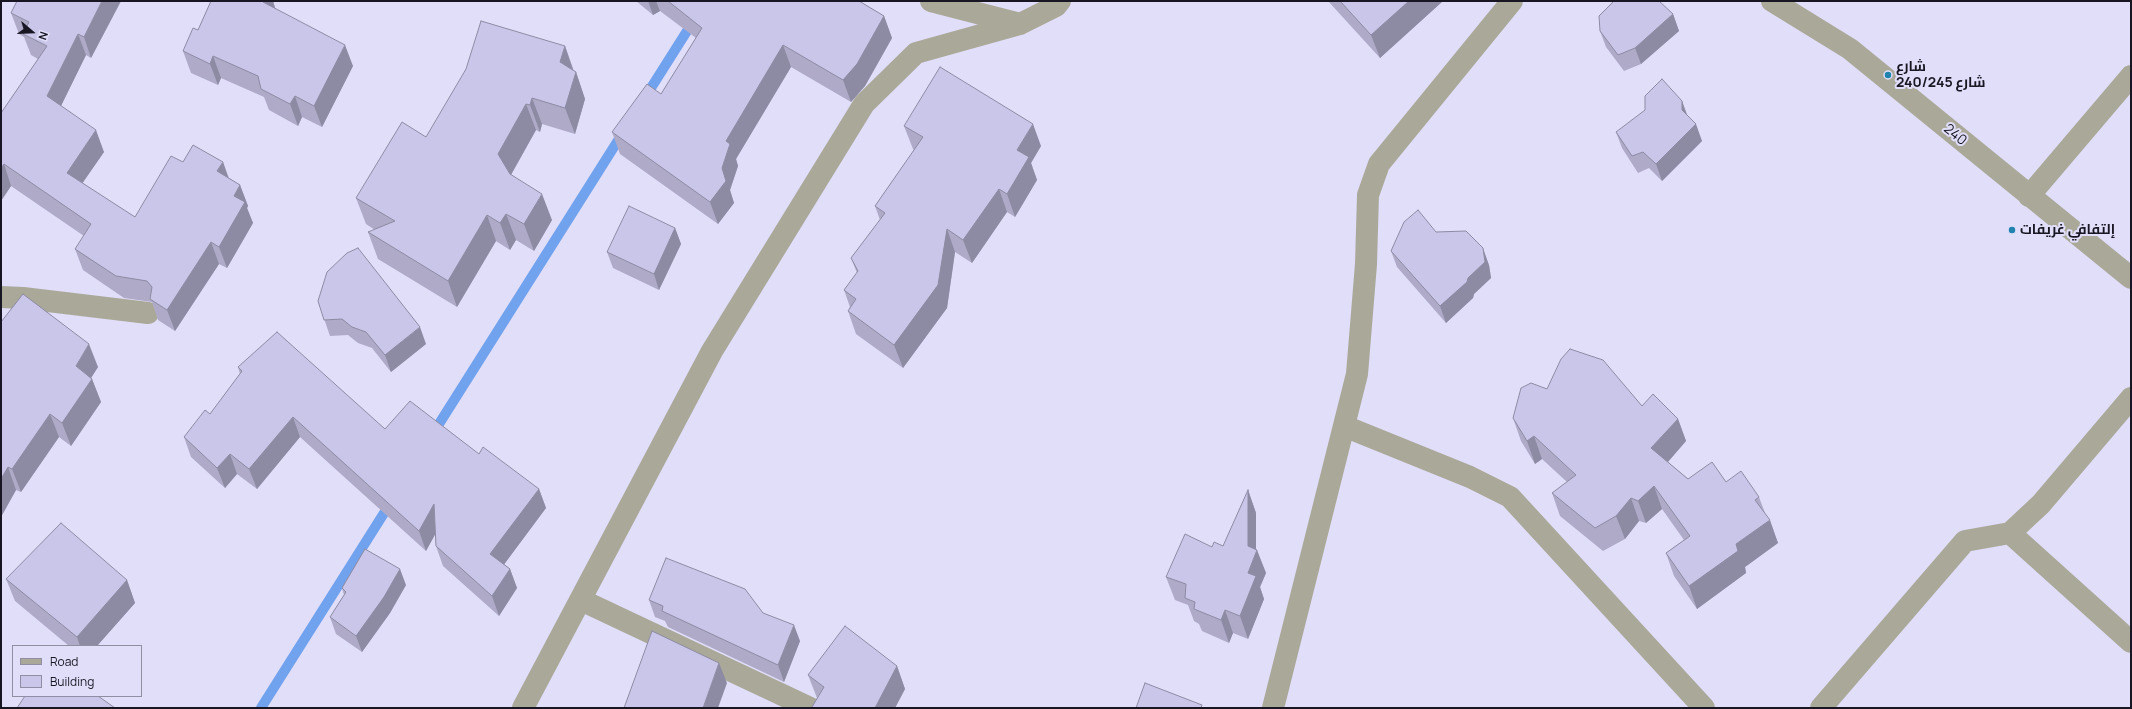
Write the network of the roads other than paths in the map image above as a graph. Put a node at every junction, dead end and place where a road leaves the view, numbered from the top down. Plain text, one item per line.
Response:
1 (931, 1) edge
2 (1060, 1) edge
3 (1512, 1) edge
4 (1772, 1) edge
5 (1020, 24) junction
6 (2131, 76) edge
7 (2029, 196) junction
8 (2131, 278) edge
9 (1, 297) edge
10 (148, 313) dead end
11 (2131, 398) edge
12 (1344, 426) junction
13 (2010, 533) junction
14 (581, 600) junction
15 (2131, 642) edge
16 (523, 708) edge
17 (810, 708) edge
18 (1273, 708) edge
19 (1704, 708) edge
20 (1821, 708) edge

1 - 5 street
2 - 5 street
3 - 12 street
4 - 7 street, 240
5 - 14 street
6 - 7 street
7 - 8 street, 240
9 - 10 street
11 - 13 street
12 - 18 street
12 - 19 street
13 - 15 street
13 - 20 street
14 - 16 street
14 - 17 street

